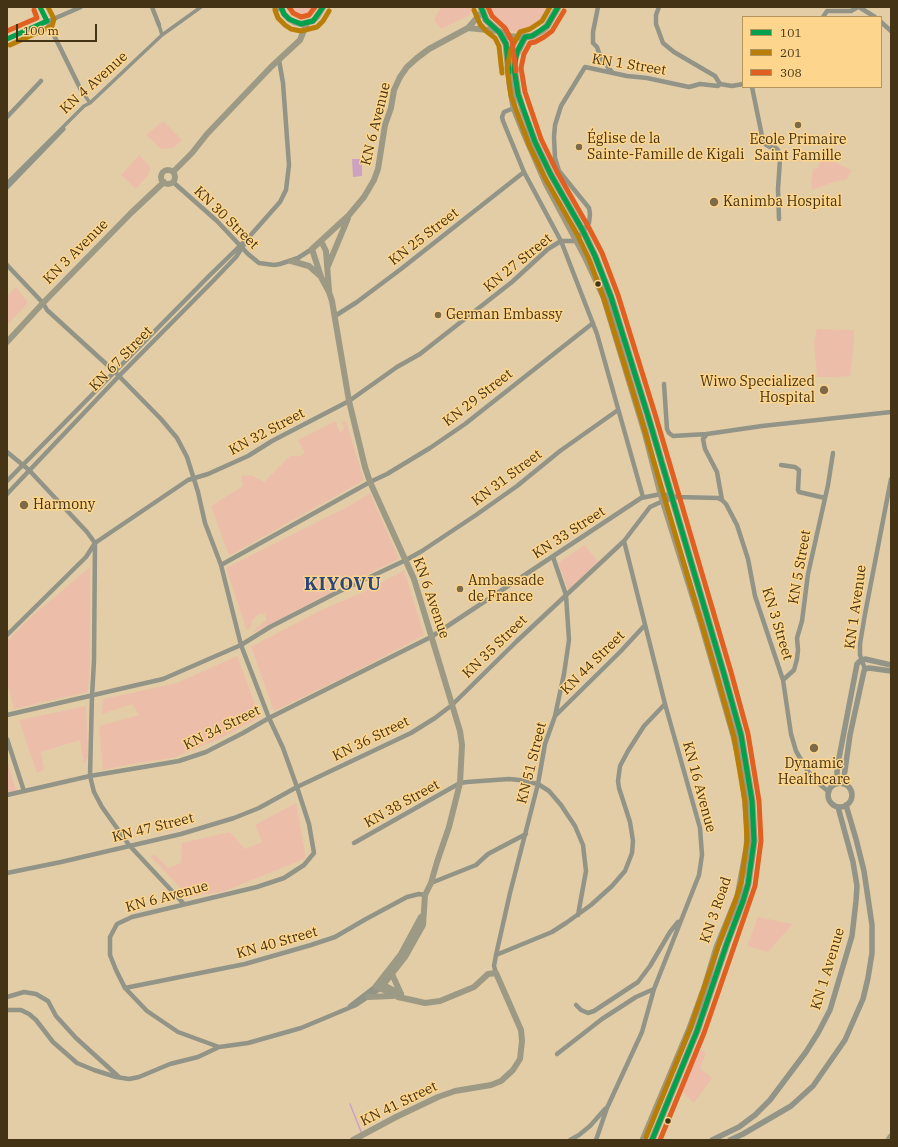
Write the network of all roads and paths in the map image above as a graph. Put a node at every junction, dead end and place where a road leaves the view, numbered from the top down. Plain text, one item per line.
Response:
1 (40, 7) edge
2 (81, 7) edge
3 (152, 7) edge
4 (201, 7) edge
5 (274, 7) edge
6 (323, 7) edge
7 (558, 7) edge
8 (598, 7) edge
9 (659, 7) edge
10 (858, 7) edge
11 (282, 9) edge
12 (481, 10) edge
13 (824, 16) edge
14 (873, 16) edge
15 (47, 21) junction
16 (307, 23) junction
17 (882, 23) edge
18 (159, 26) joint
19 (468, 28) junction
20 (891, 31) edge
21 (499, 32) junction
22 (162, 35) junction
23 (525, 37) junction
24 (7, 39) edge
25 (279, 60) junction
26 (612, 72) junction
27 (41, 82) dead end
28 (720, 84) junction
29 (742, 84) edge
30 (752, 88) edge
31 (81, 90) joint
32 (90, 103) junction
33 (514, 108) junction
34 (7, 117) edge
35 (173, 172) junction
36 (524, 172) junction
37 (164, 182) junction
38 (173, 182) junction
39 (7, 183) edge
40 (7, 188) edge
41 (349, 215) junction
42 (779, 219) dead end
43 (583, 231) junction
44 (321, 241) junction
45 (561, 241) junction
46 (576, 241) junction
47 (241, 246) junction
48 (312, 249) junction
49 (291, 261) junction
50 (7, 265) edge
51 (328, 266) junction
52 (209, 276) junction
53 (321, 277) junction
54 (213, 281) junction
55 (329, 292) junction
56 (43, 303) junction
57 (335, 316) junction
58 (593, 323) junction
59 (7, 342) edge
60 (115, 372) junction
61 (119, 376) junction
62 (664, 384) dead end
63 (349, 401) junction
64 (618, 410) junction
65 (891, 412) edge
66 (707, 434) junction
67 (7, 452) edge
68 (833, 453) dead end
69 (23, 464) junction
70 (781, 465) dead end
71 (29, 470) junction
72 (193, 478) junction
73 (891, 479) edge
74 (7, 481) edge
75 (370, 482) junction
76 (7, 494) edge
77 (643, 497) junction
78 (662, 497) junction
79 (674, 497) junction
80 (824, 498) junction
81 (722, 500) junction
82 (624, 541) junction
83 (95, 543) junction
84 (553, 557) junction
85 (406, 560) junction
86 (221, 565) junction
87 (566, 595) junction
88 (645, 625) junction
89 (7, 634) edge
90 (432, 637) junction
91 (241, 645) junction
92 (862, 660) junction
93 (891, 665) edge
94 (865, 669) junction
95 (891, 671) edge
96 (783, 680) junction
97 (92, 696) junction
98 (665, 704) junction
99 (452, 705) junction
100 (7, 715) edge
101 (555, 716) junction
102 (269, 718) junction
103 (7, 739) edge
104 (90, 776) junction
105 (460, 784) junction
106 (538, 784) junction
107 (837, 784) junction
108 (844, 784) junction
109 (297, 787) junction
110 (24, 791) junction
111 (829, 792) junction
112 (7, 795) edge
113 (846, 805) junction
114 (838, 807) junction
115 (526, 834) junction
116 (354, 843) dead end
117 (129, 845) junction
118 (7, 873) edge
119 (431, 883) junction
120 (425, 895) junction
121 (184, 904) junction
122 (423, 913) junction
123 (578, 915) junction
124 (680, 919) junction
125 (496, 955) junction
126 (496, 973) junction
127 (392, 974) junction
128 (380, 986) junction
129 (125, 988) junction
130 (654, 989) junction
131 (399, 995) junction
132 (7, 997) edge
133 (368, 997) junction
134 (576, 1005) dead end
135 (347, 1008) junction
136 (7, 1010) edge
137 (219, 1047) junction
138 (557, 1054) dead end
139 (122, 1079) junction
140 (607, 1108) junction
141 (891, 1137) edge
142 (353, 1140) edge
143 (570, 1140) edge
144 (596, 1140) edge
145 (643, 1140) edge
146 (652, 1140) edge
147 (712, 1140) edge
148 (730, 1140) edge
149 (889, 1140) edge

1 - 15 street
2 - 15 street
3 - 18 street
4 - 22 street, KN 4 Avenue
5 - 11 street
6 - 16 main road
7 - 23 highway
8 - 26 street
9 - 28 street, KN 1 Street
10 - 13 street
10 - 14 street
11 - 16 main road
12 - 19 main road, KN 6 Avenue
12 - 21 highway
15 - 24 street
15 - 31 street
16 - 25 main road
17 - 20 street
18 - 22 street
19 - 21 main road
19 - 41 main road, KN 6 Avenue
21 - 23 highway
21 - 33 highway, KN 3 Road
22 - 32 street, KN 4 Avenue
23 - 43 highway, KN 3 Road
25 - 35 main road
25 - 47 street, KN 67 Street
26 - 28 street, KN 1 Street
26 - 43 street, KN 1 Street
27 - 34 street
28 - 29 street
30 - 42 street
31 - 32 street
32 - 39 street, KN 4 Avenue
32 - 40 street
33 - 36 street
33 - 46 highway, KN 3 Road
35 - 37 main road
35 - 38 main road
36 - 45 street
36 - 57 street, KN 25 Street
37 - 38 main road
37 - 56 main road, KN 3 Avenue
38 - 47 street, KN 30 Street
41 - 44 main road, KN 6 Avenue
41 - 51 main road
43 - 46 street, KN 27 Street
43 - 79 highway, KN 3 Road
44 - 48 main road, KN 6 Avenue
44 - 51 main road, KN 6 Avenue
45 - 46 street, KN 27 Street
45 - 58 street
45 - 63 street, KN 27 Street
46 - 78 highway, KN 3 Road
47 - 49 street, KN 30 Street
47 - 52 street, KN 67 Street
47 - 54 street, KN 67 Street
48 - 49 street, KN 30 Street
48 - 53 main road, KN 6 Avenue
49 - 53 main road
50 - 56 street, KN 6 Avenue
51 - 55 main road, KN 6 Avenue
52 - 54 street
52 - 60 street, KN 67 Street
53 - 55 main road, KN 6 Avenue
54 - 61 street, KN 67 Street
55 - 57 main road, KN 6 Avenue
56 - 59 main road, KN 3 Avenue
56 - 60 street, KN 6 Avenue
57 - 63 main road, KN 6 Avenue
58 - 64 street
58 - 75 street, KN 29 Street
60 - 61 street, KN 6 Avenue
60 - 69 street, KN 67 Street
61 - 71 street, KN 67 Street
61 - 72 street, KN 6 Avenue
62 - 66 street
63 - 72 street, KN 32 Street
63 - 75 main road, KN 6 Avenue
64 - 77 street
64 - 85 street, KN 31 Street
65 - 66 street
66 - 81 street
67 - 69 street
68 - 80 street, KN 5 Street
69 - 71 street
69 - 74 street, KN 67 Street
70 - 80 street
71 - 76 street, KN 67 Street
71 - 83 street
72 - 83 street, KN 32 Street
72 - 86 street, KN 6 Avenue
73 - 92 street, KN 1 Avenue
75 - 85 main road, KN 6 Avenue
75 - 86 street, KN 29 Street
77 - 78 street, KN 33 Street
77 - 84 street, KN 33 Street
78 - 79 street
78 - 82 street
78 - 145 highway, KN 3 Road
79 - 81 street
79 - 146 highway, KN 3 Road
80 - 96 street, KN 5 Street
81 - 96 street, KN 3 Street
82 - 87 street, KN 35 Street
82 - 88 street, KN 16 Avenue
83 - 89 street
83 - 97 street
84 - 87 street, KN 51 Street
84 - 90 street, KN 33 Street
85 - 90 main road, KN 6 Avenue
85 - 91 street, KN 31 Street
86 - 91 street, KN 6 Avenue
87 - 99 street, KN 35 Street
87 - 101 street, KN 51 Street
88 - 98 street, KN 16 Avenue
88 - 101 street, KN 44 Street
90 - 99 main road, KN 6 Avenue
90 - 102 street, KN 34 Street
91 - 97 street, KN 31 Street
91 - 102 street, KN 6 Avenue
92 - 93 street
92 - 94 street
92 - 107 street, KN 1 Avenue
94 - 95 street
94 - 108 street, KN 1 Avenue
96 - 111 street, KN 3 Street
97 - 100 street, KN 31 Street
97 - 104 street
98 - 123 street
98 - 124 street, KN 16 Avenue
99 - 105 main road, KN 6 Avenue
99 - 109 street, KN 36 Street
101 - 106 street, KN 51 Street
102 - 104 street, KN 34 Street
102 - 109 street, KN 6 Avenue
103 - 110 street
104 - 110 street, KN 34 Street
104 - 117 street
105 - 106 street
105 - 116 street, KN 38 Street
105 - 119 main road, KN 6 Avenue
106 - 115 street, KN 51 Street
106 - 123 street
107 - 108 street
107 - 111 street
108 - 113 street
109 - 117 street, KN 47 Street
109 - 121 street, KN 6 Avenue
110 - 112 street, KN 34 Street
111 - 114 street
113 - 114 street
113 - 148 street
114 - 147 street, KN 1 Avenue
115 - 119 street
115 - 125 street, KN 51 Street
117 - 118 street, KN 47 Street
117 - 121 street
119 - 120 main road, KN 6 Avenue
120 - 122 main road, KN 6 Avenue
120 - 129 street, KN 40 Street
121 - 129 street, KN 6 Avenue
122 - 127 main road, KN 6 Avenue
122 - 128 main road, KN 6 Avenue
123 - 125 street
124 - 130 street, KN 16 Avenue
124 - 134 street
125 - 126 street, KN 51 Street
126 - 131 main road
126 - 142 main road, KN 41 Street
127 - 128 main road, KN 6 Avenue
127 - 131 main road
128 - 131 main road
128 - 133 street, KN 6 Avenue
128 - 135 street, KN 6 Avenue
129 - 137 street, KN 6 Avenue
130 - 138 street
130 - 140 street, KN 16 Avenue
131 - 133 main road
132 - 139 street
133 - 135 street, KN 6 Avenue
135 - 137 street, KN 6 Avenue
136 - 139 street
137 - 139 street
140 - 143 street
140 - 144 street, KN 16 Avenue
141 - 149 main road

